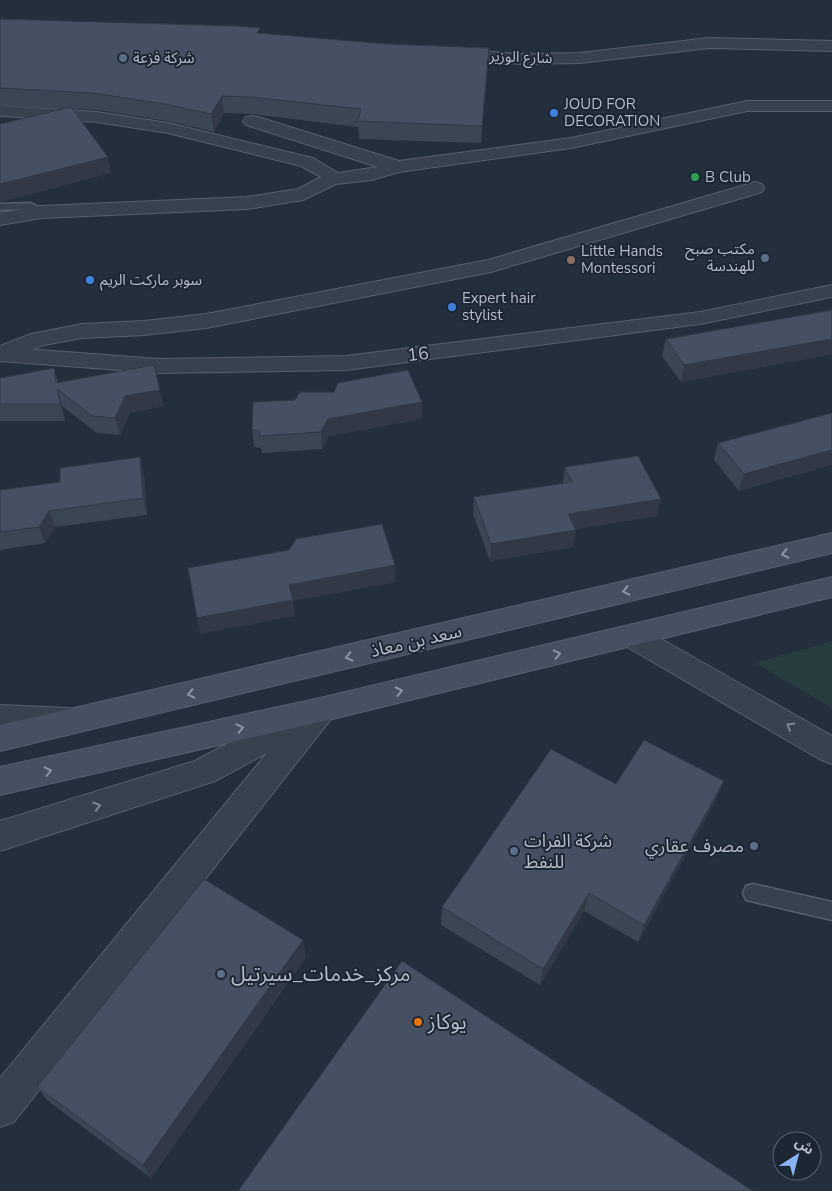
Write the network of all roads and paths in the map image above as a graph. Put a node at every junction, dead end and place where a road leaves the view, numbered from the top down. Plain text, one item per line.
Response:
1 (832, 46) edge
2 (432, 52) edge
3 (832, 106) edge
4 (0, 111) edge
5 (252, 121) edge
6 (398, 167) junction
7 (331, 179) junction
8 (755, 188) dead end
9 (0, 207) edge
10 (41, 212) junction
11 (0, 219) edge
12 (832, 291) edge
13 (0, 354) edge
14 (832, 543) edge
15 (832, 587) edge
16 (632, 636) junction
17 (320, 710) junction
18 (0, 717) edge
19 (82, 720) junction
20 (0, 738) edge
21 (832, 750) edge
22 (0, 782) edge
23 (0, 836) edge
24 (753, 893) dead end
25 (832, 911) edge
26 (0, 1108) edge

1 - 2 street, شارع الوزير
3 - 6 street
4 - 7 street
5 - 6 street
6 - 7 street
7 - 10 street
8 - 13 street
9 - 10 lane
10 - 11 street
12 - 13 street, 16
14 -> 19 main road, سعد بن معاذ
15 - 16 main road
17 -> 16 main road
21 -> 16 street
22 -> 17 main road
23 -> 17 street
17 - 26 street
18 - 19 street
19 - 20 main road, سعد بن معاذ
24 - 25 lane

